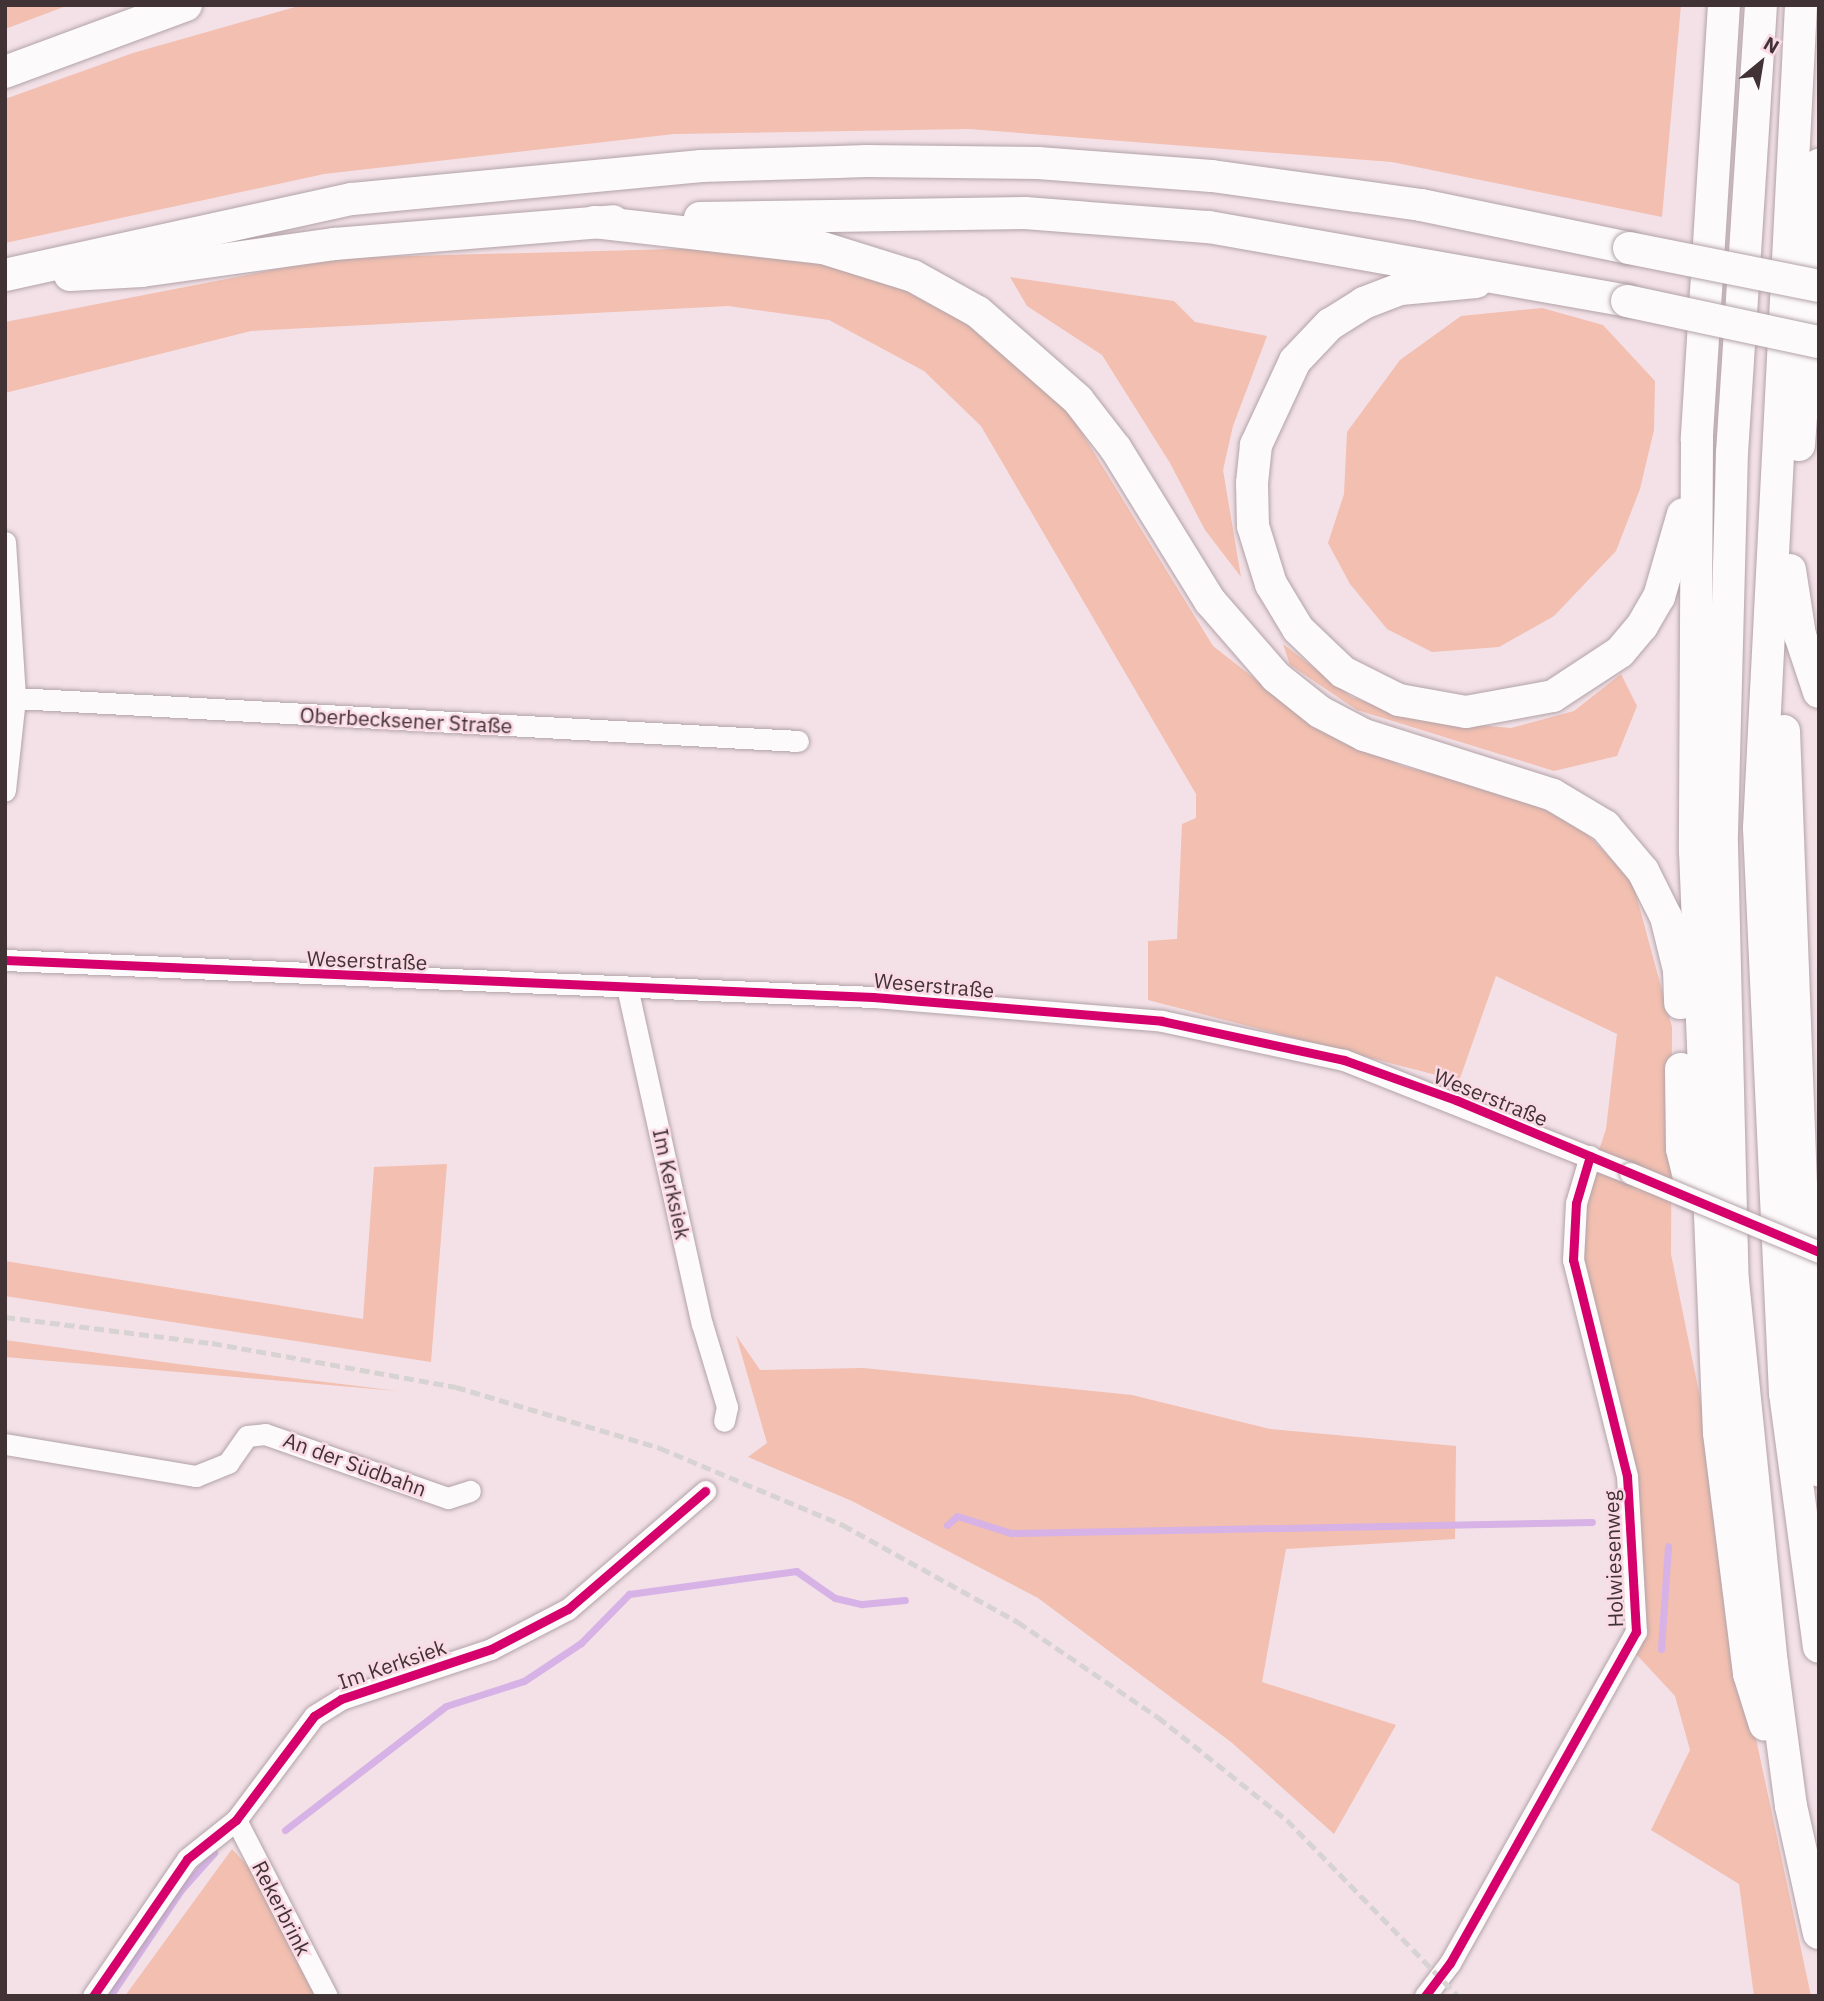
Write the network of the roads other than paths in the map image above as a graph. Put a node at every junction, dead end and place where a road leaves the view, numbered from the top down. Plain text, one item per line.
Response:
1 (186, 5) edge
2 (1724, 5) edge
3 (1761, 5) edge
4 (1801, 5) edge
5 (5, 72) edge
6 (1819, 165) edge
7 (594, 222) junction
8 (5, 277) edge
9 (1540, 284) junction
10 (1819, 286) edge
11 (1819, 342) edge
12 (1697, 438) junction
13 (5, 542) edge
14 (1790, 570) junction
15 (1819, 692) edge
16 (15, 698) junction
17 (798, 741) dead end
18 (5, 790) edge
19 (5, 960) edge
20 (627, 987) junction
21 (1590, 1156) junction
22 (1819, 1207) edge
23 (1819, 1252) edge
24 (1709, 1261) junction
25 (1807, 1345) junction
26 (724, 1421) dead end
27 (5, 1444) edge
28 (1819, 1470) edge
29 (705, 1491) dead end
30 (470, 1492) dead end
31 (1819, 1647) edge
32 (1791, 1806) junction
33 (236, 1820) junction
34 (1819, 1933) edge
35 (93, 1996) edge
36 (327, 1996) edge
37 (1425, 1996) edge

1 - 5 highway
2 - 12 highway
3 - 32 highway
4 - 31 highway
6 - 14 highway
7 - 8 highway
7 - 9 highway
7 - 24 highway
8 - 10 highway, bridge
9 - 11 highway, bridge
9 - 12 highway
12 - 24 highway
13 - 16 street
14 - 15 highway
14 - 25 highway
16 - 17 street, Oberbecksener Straße
16 - 18 street
19 - 20 street, Weserstraße
20 - 21 street, Weserstraße
20 - 26 street, Im Kerksiek
21 - 23 street, Weserstraße, bridge
21 - 37 street, Holwiesenweg
22 - 25 highway
24 - 32 highway
25 - 28 highway
27 - 30 street, An der Südbahn
29 - 33 street, Im Kerksiek
32 - 34 highway
33 - 35 street, Im Kerksiek
33 - 36 street, Rekerbrink

